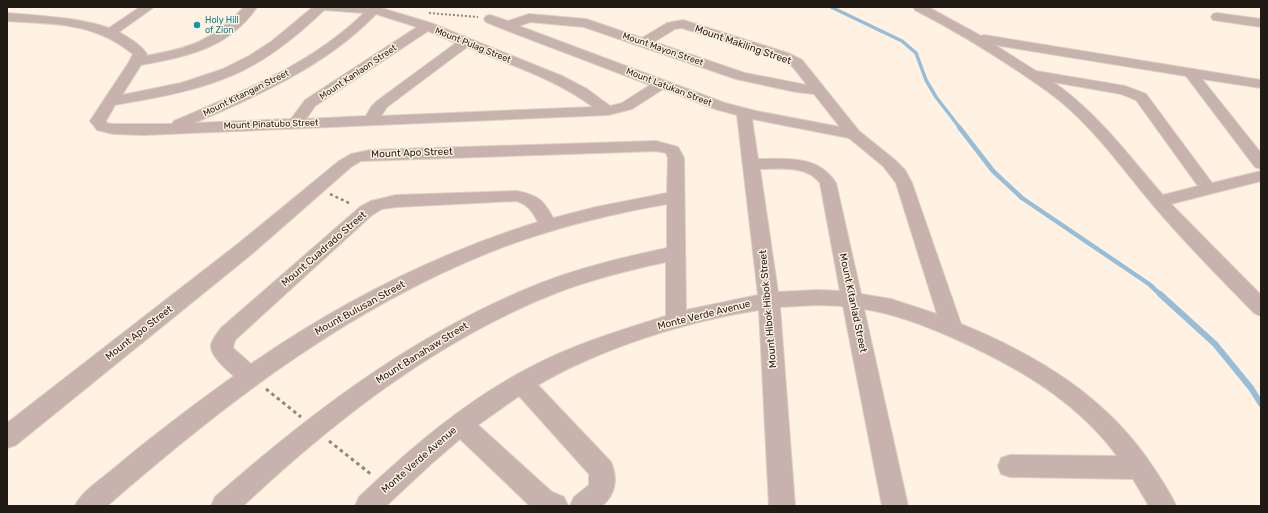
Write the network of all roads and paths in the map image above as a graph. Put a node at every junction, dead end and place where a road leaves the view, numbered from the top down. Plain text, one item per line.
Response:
1 (15, 7) edge
2 (148, 7) edge
3 (251, 7) edge
4 (320, 7) edge
5 (328, 7) edge
6 (919, 7) edge
7 (943, 7) edge
8 (375, 8) edge
9 (7, 10) edge
10 (422, 11) dead end
11 (7, 17) edge
12 (1217, 17) dead end
13 (490, 19) joint
14 (1261, 23) edge
15 (427, 26) junction
16 (507, 26) junction
17 (958, 27) junction
18 (111, 32) junction
19 (974, 37) junction
20 (466, 42) junction
21 (644, 42) junction
22 (135, 48) junction
23 (155, 49) junction
24 (136, 62) junction
25 (1190, 72) junction
26 (1031, 74) junction
27 (661, 84) junction
28 (1261, 84) edge
29 (818, 90) junction
30 (110, 102) junction
31 (608, 111) junction
32 (744, 113) junction
33 (372, 120) junction
34 (296, 123) junction
35 (169, 129) junction
36 (854, 134) junction
37 (751, 164) junction
38 (1261, 164) edge
39 (1261, 176) edge
40 (317, 188) junction
41 (1209, 190) junction
42 (676, 196) junction
43 (1160, 201) junction
44 (366, 212) junction
45 (548, 226) junction
46 (676, 253) junction
47 (769, 300) junction
48 (853, 300) junction
49 (1261, 308) edge
50 (676, 320) junction
51 (952, 328) junction
52 (250, 376) junction
53 (522, 383) junction
54 (461, 424) junction
55 (7, 437) edge
56 (1010, 466) dead end
57 (1140, 468) junction
58 (88, 506) edge
59 (224, 506) edge
60 (368, 506) edge
61 (555, 506) edge
62 (583, 506) edge
63 (782, 506) edge
64 (895, 506) edge
65 (1163, 506) edge

1 - 9 street
2 - 18 street
3 - 23 street
4 - 30 street
5 - 8 street, Mount Pulag Street
6 - 17 street
7 - 17 street
8 - 15 street, Mount Pulag Street
8 - 35 street, Mount Kitangan Street
10 - 13 path
11 - 18 street
12 - 14 street
13 - 16 street, Mount Latukan Street
15 - 20 street, Mount Pulag Street
15 - 34 street, Mount Kanlaon Street
16 - 21 street, Mount Mayon Street
16 - 27 street, Mount Latukan Street
17 - 19 street
18 - 22 street
19 - 25 street
19 - 26 street
20 - 31 street, Mount Pulag Street
20 - 33 street
21 - 29 street, Mount Mayon Street
21 - 29 street, Mount Makiling Street
22 - 23 street
22 - 24 street
23 - 24 street
24 - 30 street, Mount Pinatubo Street
25 - 28 street
25 - 38 street
26 - 41 street
26 - 43 street
27 - 31 street, Mount Pinatubo Street
27 - 32 street, Mount Latukan Street
29 - 36 street, Mount Makiling Street
30 - 35 street, Mount Pinatubo Street
31 - 33 street, Mount Pinatubo Street
32 - 36 street, Mount Latukan Street
32 - 37 street, Mount Hibok Hibok Street
33 - 34 street, Mount Pinatubo Street
34 - 35 street, Mount Pinatubo Street
36 - 51 street, Mount Makiling Street
37 - 47 street, Mount Hibok Hibok Street
37 - 48 street, Mount Kitanlad Street
39 - 41 street
40 - 42 street, Mount Apo Street
40 - 44 path
40 - 55 street, Mount Apo Street
41 - 43 street
42 - 45 street, Mount Bulusan Street
42 - 46 street, Mount Apo Street
43 - 49 street
44 - 45 street, Mount Cuadrado Street
44 - 52 street, Mount Cuadrado Street
45 - 52 street, Mount Bulusan Street
46 - 50 street, Mount Apo Street
46 - 59 street, Mount Banahaw Street
47 - 48 street, Monte Verde Avenue
47 - 50 street, Monte Verde Avenue
47 - 63 street, Mount Hibok Hibok Street
48 - 51 street, Monte Verde Avenue
48 - 64 street, Mount Kitanlad Street
50 - 53 street, Monte Verde Avenue
51 - 57 street, Monte Verde Avenue
52 - 58 street, Mount Bulusan Street
53 - 54 street, Monte Verde Avenue
53 - 62 street
54 - 60 street, Monte Verde Avenue
54 - 61 street
56 - 57 street
57 - 65 street, Monte Verde Avenue

